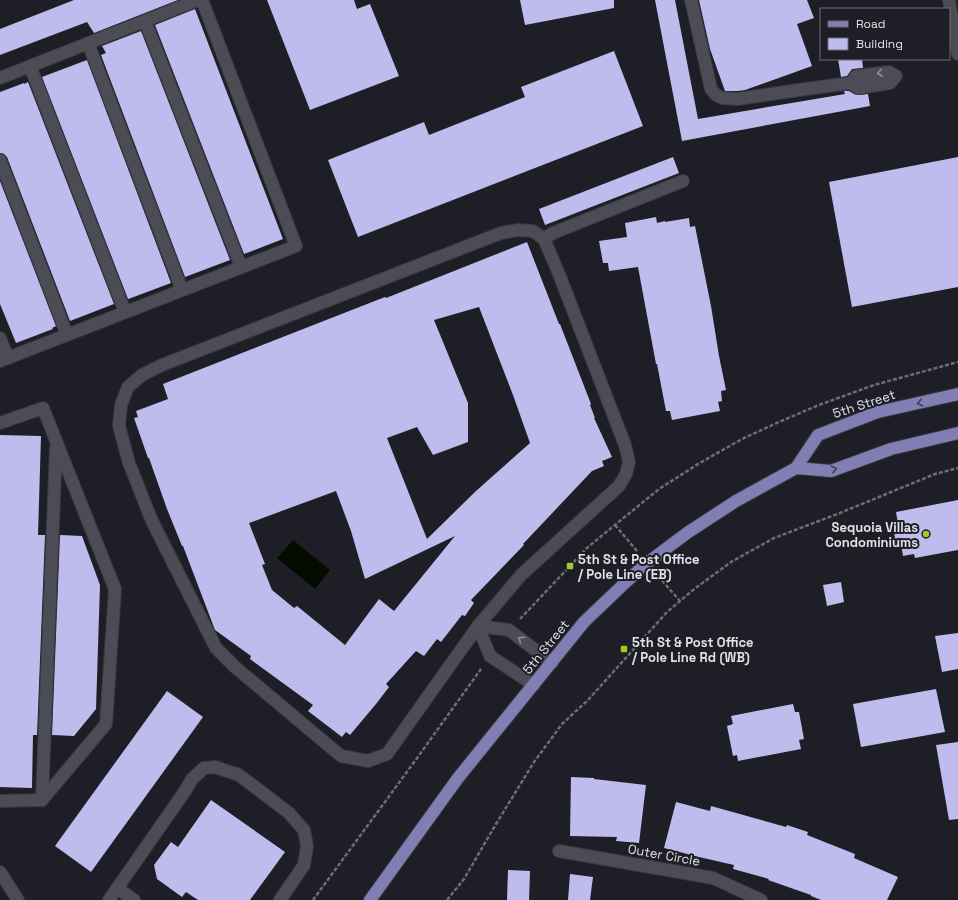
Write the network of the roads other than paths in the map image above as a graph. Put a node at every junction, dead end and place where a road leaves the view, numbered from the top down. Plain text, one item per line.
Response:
1 (198, 0) edge
2 (202, 0) edge
3 (691, 0) edge
4 (949, 0) edge
5 (184, 3) edge
6 (146, 21) junction
7 (88, 43) junction
8 (958, 54) edge
9 (30, 66) junction
10 (0, 78) edge
11 (851, 83) dead end
12 (0, 160) edge
13 (682, 181) dead end
14 (544, 238) junction
15 (241, 267) junction
16 (182, 290) junction
17 (125, 312) junction
18 (67, 335) junction
19 (0, 338) edge
20 (4, 359) edge
21 (958, 394) edge
22 (0, 423) edge
23 (958, 433) edge
24 (57, 443) junction
25 (796, 468) junction
26 (478, 626) junction
27 (552, 663) junction
28 (534, 684) junction
29 (42, 800) junction
30 (0, 801) edge
31 (559, 851) dead end
32 (0, 872) edge
33 (118, 888) junction
34 (18, 900) edge
35 (109, 900) edge
36 (134, 900) edge
37 (280, 900) edge
38 (370, 900) edge
39 (760, 900) edge

1 - 5 street
2 - 15 street
3 - 11 street
4 - 8 street
5 - 6 street
6 - 7 street
6 - 15 street
7 - 9 street
7 - 16 street
9 - 10 street
9 - 17 street
12 - 18 street
13 - 14 street
14 - 26 street
14 - 26 street
15 - 16 street
16 - 17 street
17 - 18 street
18 - 20 street
19 - 20 street
21 -> 25 main road, 5th Street
22 - 24 street
25 -> 23 main road
24 - 29 street
24 - 29 street
25 - 27 main road, 5th Street
27 -> 26 street
26 - 28 street
27 - 28 main road, 5th Street
28 - 38 main road, 5th Street
29 - 30 street
31 - 39 street, Outer Circle
32 - 34 street
33 - 35 street
33 - 36 street
33 - 37 street

